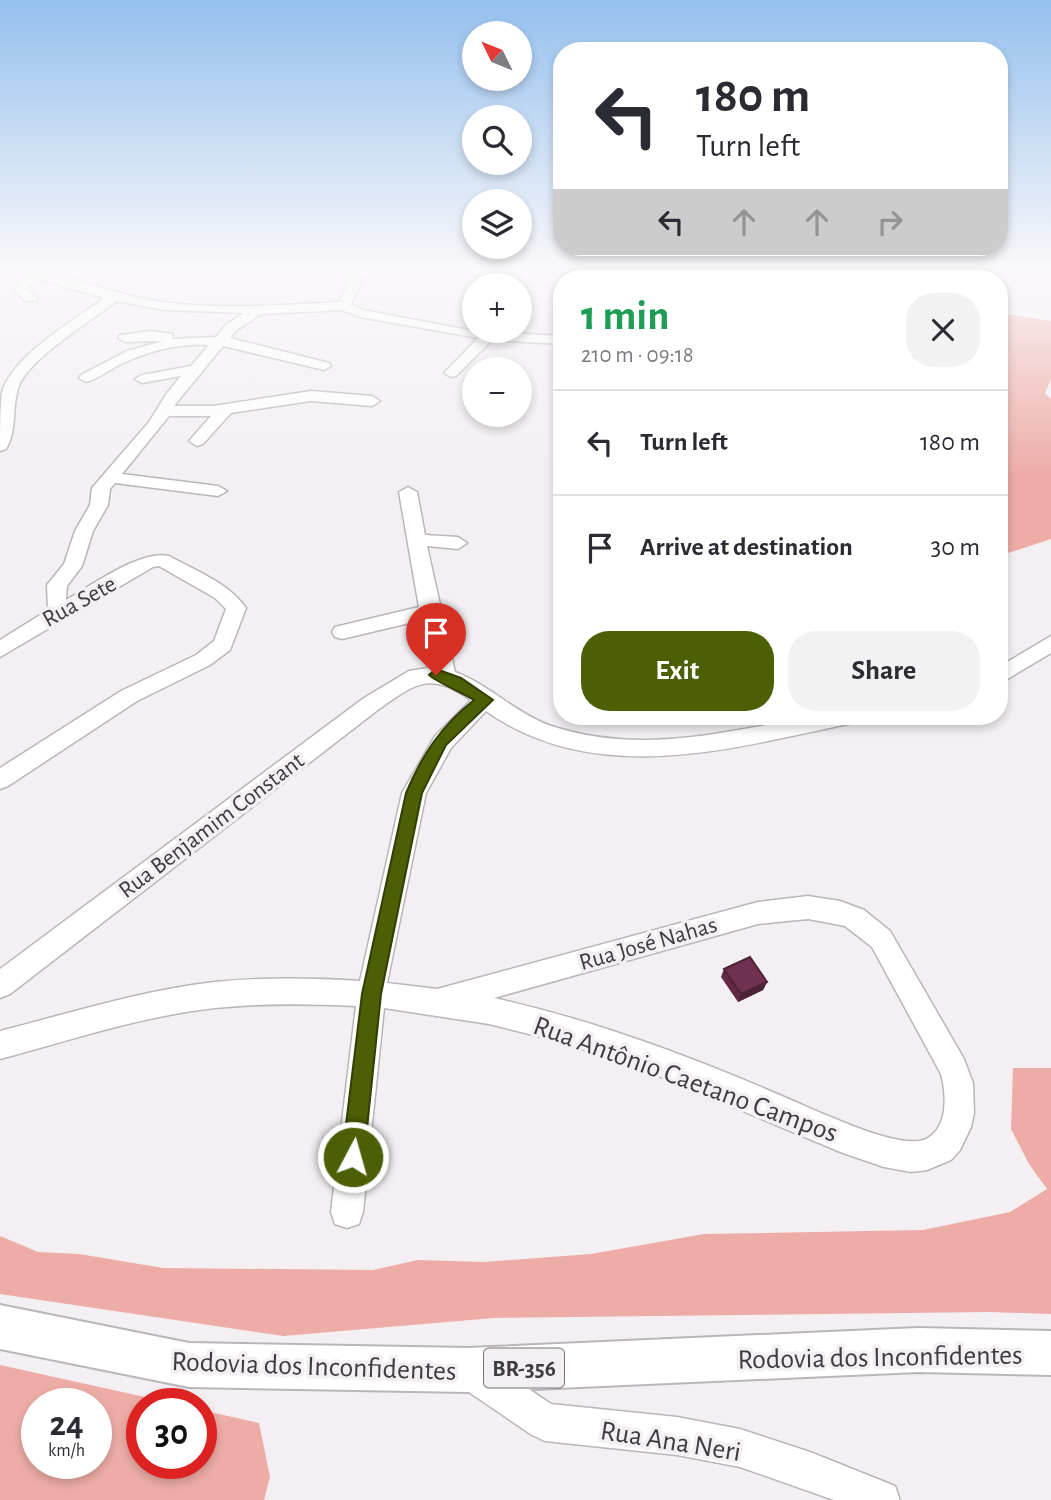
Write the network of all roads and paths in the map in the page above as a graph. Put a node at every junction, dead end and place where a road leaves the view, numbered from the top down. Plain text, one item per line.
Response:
1 (63, 337) edge
2 (135, 337) edge
3 (167, 337) edge
4 (223, 337) edge
5 (125, 338) dead end
6 (532, 338) edge
7 (184, 340) junction
8 (553, 340) edge
9 (220, 341) junction
10 (481, 343) edge
11 (324, 366) dead end
12 (195, 369) junction
13 (451, 373) dead end
14 (86, 378) dead end
15 (142, 379) dead end
16 (372, 401) dead end
17 (226, 409) junction
18 (163, 411) junction
19 (197, 442) dead end
20 (0, 446) edge
21 (109, 477) junction
22 (218, 491) dead end
23 (408, 492) dead end
24 (415, 540) junction
25 (458, 543) dead end
26 (59, 612) junction
27 (430, 612) junction
28 (342, 632) dead end
29 (1051, 643) edge
30 (0, 650) edge
31 (1008, 671) edge
32 (437, 676) junction
33 (485, 700) junction
34 (801, 725) edge
35 (0, 780) edge
36 (857, 917) joint
37 (0, 985) edge
38 (371, 994) junction
39 (441, 1000) junction
40 (0, 1045) edge
41 (347, 1212) dead end
42 (0, 1327) edge
43 (1051, 1353) edge
44 (468, 1370) junction
45 (881, 1500) edge

1 - 20 street
2 - 5 street
3 - 7 street
4 - 9 street
6 - 8 street
7 - 9 street
7 - 14 street
9 - 11 street
9 - 12 street
10 - 13 street
12 - 15 street
12 - 18 street
16 - 17 street
17 - 18 street
17 - 19 street
18 - 21 street
21 - 22 street
21 - 26 street
23 - 24 street
24 - 25 street
24 - 27 street
26 - 30 street, Rua Sete
26 - 35 street, Rua Sete
27 - 28 street
27 - 32 street
29 - 31 street
32 - 33 street
32 - 37 street, Rua Benjamim Constant
33 - 34 street
33 - 38 street
36 - 39 street, Rua José Nahas
36 - 39 street, Rua Antônio Caetano Campos
38 - 39 street, Rua Antônio Caetano Campos
38 - 40 street, Rua Antônio Caetano Campos
38 - 41 street
42 - 44 main road, Rodovia dos Inconfidentes / BR-356
43 - 44 main road, Rodovia dos Inconfidentes / BR-356
44 - 45 street, Rua Ana Neri

